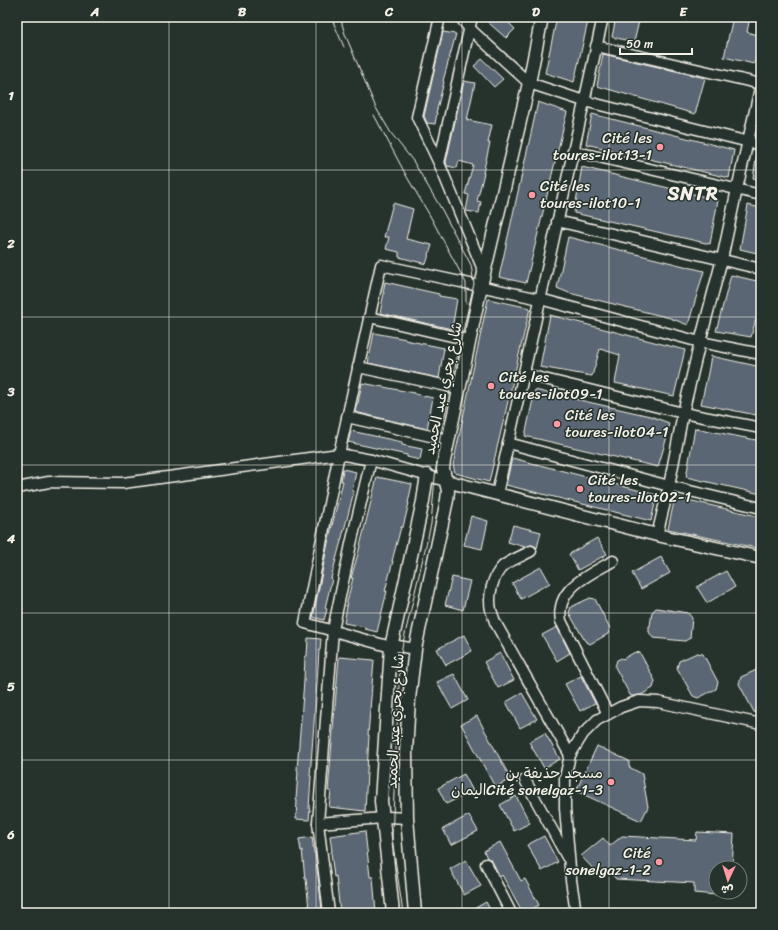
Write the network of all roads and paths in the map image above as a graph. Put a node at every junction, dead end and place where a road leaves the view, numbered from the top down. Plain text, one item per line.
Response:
1 (440, 17) edge
2 (460, 17) edge
3 (472, 17) edge
4 (542, 17) edge
5 (602, 17) edge
6 (469, 28) junction
7 (596, 46) junction
8 (529, 83) junction
9 (761, 84) edge
10 (584, 101) junction
11 (748, 142) junction
12 (761, 145) edge
13 (573, 151) junction
14 (439, 163) junction
15 (737, 189) junction
16 (761, 195) edge
17 (557, 221) junction
18 (722, 260) junction
19 (761, 269) edge
20 (484, 272) junction
21 (481, 286) junction
22 (540, 299) junction
23 (369, 318) junction
24 (469, 340) junction
25 (700, 342) junction
26 (761, 354) edge
27 (358, 367) junction
28 (524, 374) junction
29 (459, 390) junction
30 (683, 413) junction
31 (347, 417) junction
32 (761, 428) edge
33 (448, 440) junction
34 (508, 443) junction
35 (339, 454) junction
36 (370, 460) junction
37 (427, 475) junction
38 (446, 481) junction
39 (669, 486) junction
40 (17, 488) edge
41 (497, 494) junction
42 (761, 508) edge
43 (657, 535) junction
44 (531, 552) dead end
45 (761, 558) edge
46 (613, 561) dead end
47 (333, 630) junction
48 (392, 647) junction
49 (415, 649) junction
50 (608, 714) junction
51 (761, 724) edge
52 (570, 755) junction
53 (525, 780) dead end
54 (383, 818) junction
55 (407, 818) junction
56 (318, 823) junction
57 (569, 860) junction
58 (486, 864) dead end
59 (329, 913) edge
60 (393, 913) edge
61 (415, 913) edge
62 (511, 913) edge
63 (576, 913) edge

1 - 14 street
2 - 6 street
3 - 6 street
4 - 8 street, شارع بحري عبد الحميد
5 - 7 street
6 - 8 street
6 - 14 street
7 - 9 street
7 - 10 street
8 - 10 street
8 - 20 street, شارع بحري عبد الحميد
9 - 11 street
10 - 11 street
10 - 13 street
11 - 12 street
11 - 15 street
13 - 15 street
13 - 17 street
14 - 20 street
15 - 16 street
15 - 18 street
17 - 18 street
17 - 22 street
18 - 19 street
18 - 25 street
20 - 21 street, شارع بحري عبد الحميد
21 - 22 street
21 - 23 street
21 - 24 street, شارع بحري عبد الحميد
22 - 25 street
22 - 28 street
23 - 24 street
23 - 27 street
24 - 29 street, شارع بحري عبد الحميد
25 - 26 street
25 - 30 street
27 - 29 street
27 - 31 street
28 - 30 street
28 - 34 street
29 - 33 street, شارع بحري عبد الحميد
30 - 32 street
30 - 39 street
31 - 33 street
31 - 35 street
33 - 38 street, شارع بحري عبد الحميد
34 - 39 street
34 - 41 street
35 - 36 street
35 - 40 street
35 - 47 street
36 - 37 street
36 - 47 street
37 - 38 street
37 - 48 street
38 - 41 street
38 - 49 street, شارع بحري عبد الحميد
39 - 42 street
39 - 43 street
41 - 43 street
43 - 45 street
44 - 52 street
46 - 50 street
47 - 48 street
47 - 56 street
48 - 49 street
48 - 54 street
49 - 55 street, شارع بحري عبد الحميد
50 - 51 street
50 - 52 street
52 - 57 street
53 - 57 street
54 - 55 street
54 - 56 street
54 - 60 street
55 - 61 street, شارع بحري عبد الحميد
56 - 59 street
57 - 63 street
58 - 62 street

